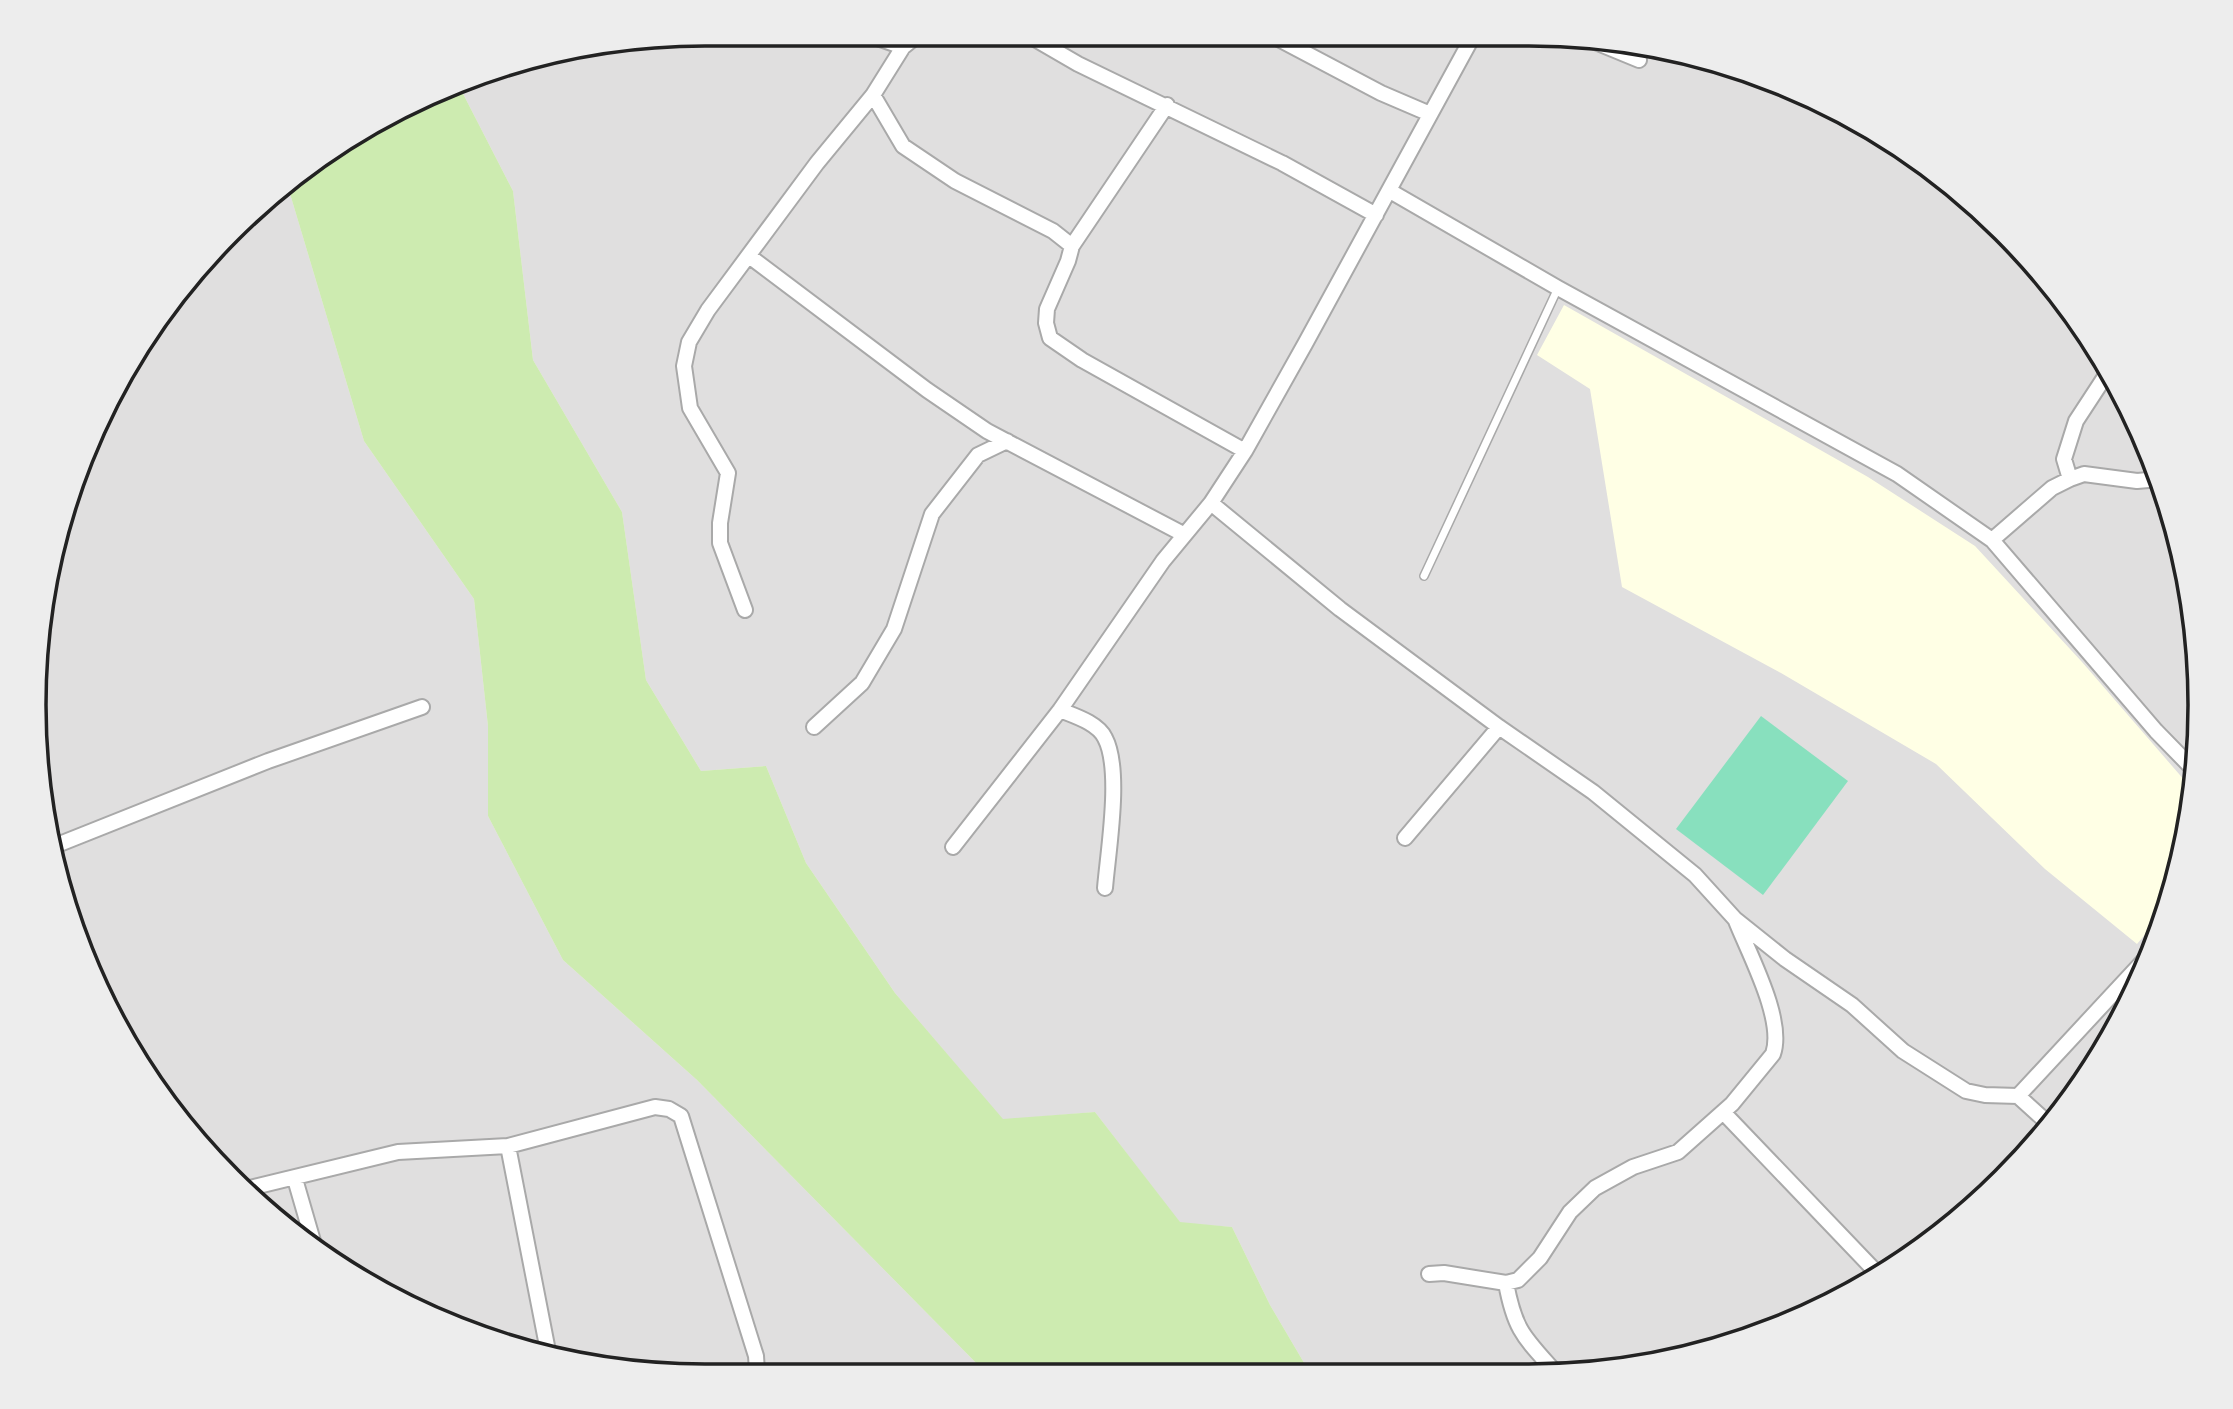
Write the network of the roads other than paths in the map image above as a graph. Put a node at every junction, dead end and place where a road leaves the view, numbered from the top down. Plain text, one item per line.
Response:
1 (900, 46) edge
2 (1047, 46) edge
3 (1292, 46) edge
4 (1468, 46) edge
5 (903, 47) joint
6 (1619, 52) edge
7 (1639, 60) dead end
8 (873, 95) junction
9 (1167, 105) junction
10 (1430, 114) junction
11 (1390, 191) junction
12 (1376, 215) junction
13 (1072, 246) junction
14 (749, 256) junction
15 (1558, 288) junction
16 (2102, 381) edge
17 (1007, 441) junction
18 (1245, 451) junction
19 (2070, 479) junction
20 (2148, 480) edge
21 (1211, 503) junction
22 (1183, 534) junction
23 (1992, 540) junction
24 (1424, 576) dead end
25 (745, 610) dead end
26 (422, 707) dead end
27 (1060, 710) junction
28 (814, 727) dead end
29 (1499, 727) junction
30 (2185, 761) edge
31 (1405, 838) dead end
32 (61, 844) edge
33 (953, 847) dead end
34 (1105, 888) dead end
35 (1735, 919) junction
36 (2128, 977) edge
37 (2018, 1096) junction
38 (1723, 1112) junction
39 (2042, 1117) edge
40 (508, 1146) junction
41 (295, 1179) junction
42 (256, 1187) edge
43 (310, 1232) edge
44 (1871, 1267) edge
45 (1429, 1274) dead end
46 (1506, 1283) junction
47 (546, 1344) edge
48 (1547, 1363) edge
49 (757, 1364) edge

1 - 5 street
2 - 9 street
3 - 10 street
4 - 10 street
5 - 8 street
6 - 7 street
8 - 13 street
8 - 14 street
9 - 12 street
9 - 13 street
10 - 11 street
11 - 12 street
11 - 15 street
12 - 18 street
13 - 18 street
14 - 17 street
14 - 25 street
15 - 23 street
15 - 24 lane
16 - 19 street
17 - 22 street
17 - 28 street
18 - 21 street
19 - 20 street
19 - 23 street
21 - 22 street
21 - 29 street
22 - 27 street
23 - 30 street
26 - 32 street
27 - 33 street
27 - 34 street
29 - 31 street
29 - 35 street
35 - 37 street
35 - 38 street
36 - 37 street
37 - 39 street
38 - 44 street
38 - 46 street
40 - 41 street
40 - 47 street
40 - 49 street
41 - 42 street
41 - 43 street
45 - 46 street
46 - 48 street

